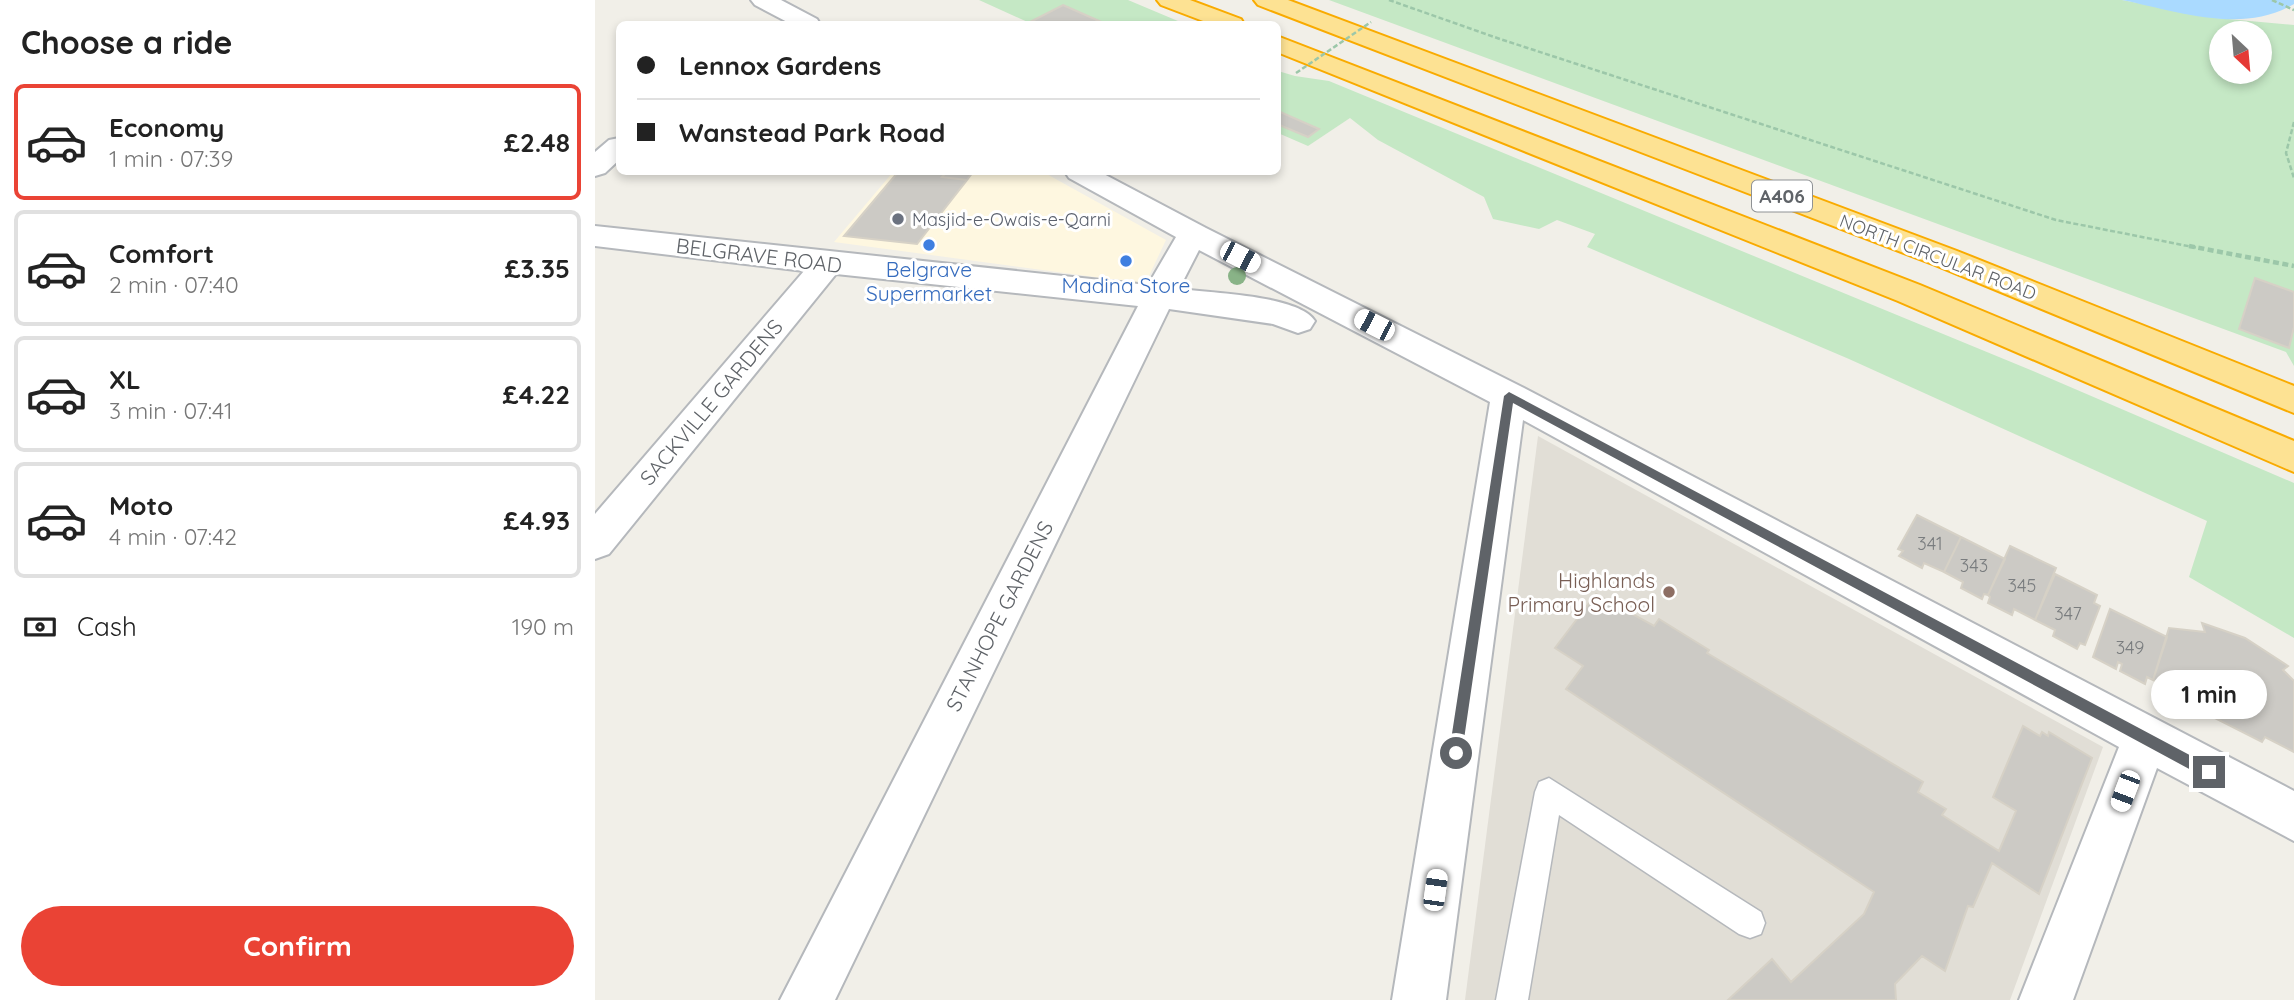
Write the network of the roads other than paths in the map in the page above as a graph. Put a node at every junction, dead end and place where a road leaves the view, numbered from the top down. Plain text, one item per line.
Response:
1 (1169, 0) edge
2 (1266, 0) edge
3 (768, 11) edge
4 (799, 21) edge
5 (1224, 21) edge
6 (1281, 45) edge
7 (616, 149) edge
8 (595, 167) edge
9 (1085, 175) edge
10 (1195, 235) junction
11 (595, 236) edge
12 (828, 263) junction
13 (1159, 296) junction
14 (1298, 321) dead end
15 (1509, 396) junction
16 (2294, 400) edge
17 (2294, 457) edge
18 (595, 542) edge
19 (2145, 739) junction
20 (2294, 817) edge
21 (1750, 923) dead end
22 (807, 1000) edge
23 (1419, 1000) edge
24 (1512, 1000) edge
25 (2046, 1000) edge

1 - 5 highway
2 - 16 highway, NORTH CIRCULAR ROAD / A406
3 - 4 street
6 - 17 highway, A406
7 - 8 street
9 - 10 street
10 - 13 street, STANHOPE GARDENS
10 - 15 street
11 - 12 street, BELGRAVE ROAD
12 - 13 street, BELGRAVE ROAD
12 - 18 street, SACKVILLE GARDENS
13 - 14 street, BELGRAVE ROAD
13 - 22 street, STANHOPE GARDENS
15 - 19 street
15 - 23 street
19 - 20 street
19 - 25 street
21 - 24 lane

